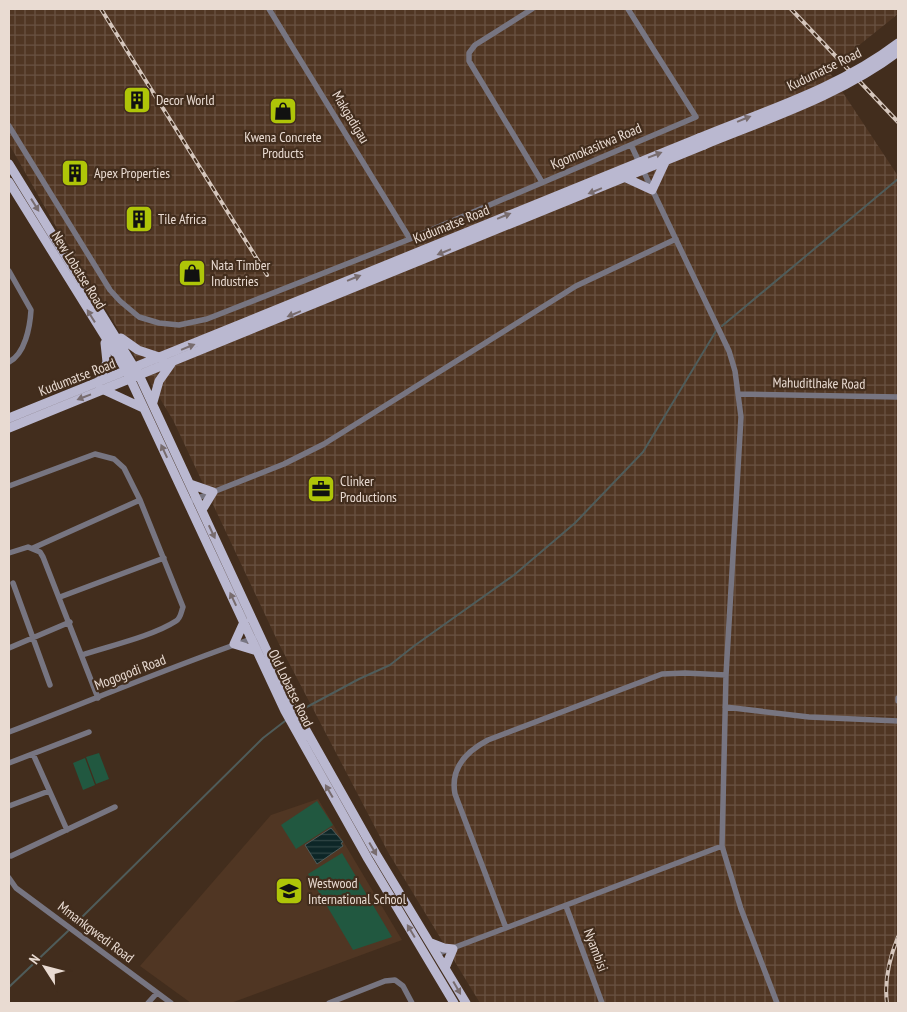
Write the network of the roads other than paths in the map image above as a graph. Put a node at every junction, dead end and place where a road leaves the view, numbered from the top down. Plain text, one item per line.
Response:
1 (270, 9) edge
2 (532, 9) edge
3 (628, 9) edge
4 (898, 43) edge
5 (898, 52) edge
6 (9, 126) edge
7 (702, 142) junction
8 (631, 146) junction
9 (638, 161) junction
10 (665, 162) junction
11 (9, 164) edge
12 (643, 171) junction
13 (626, 178) junction
14 (9, 182) edge
15 (542, 182) junction
16 (652, 190) junction
17 (410, 239) junction
18 (676, 239) junction
19 (9, 271) edge
20 (103, 335) junction
21 (116, 335) junction
22 (162, 358) junction
23 (9, 362) edge
24 (171, 364) junction
25 (138, 372) junction
26 (128, 376) junction
27 (101, 386) junction
28 (739, 394) junction
29 (898, 397) edge
30 (153, 402) junction
31 (144, 408) junction
32 (9, 418) edge
33 (9, 428) edge
34 (190, 484) junction
35 (9, 486) edge
36 (213, 492) junction
37 (140, 500) junction
38 (192, 500) junction
39 (202, 510) junction
40 (33, 548) junction
41 (9, 553) edge
42 (164, 558) junction
43 (14, 583) dead end
44 (60, 597) junction
45 (70, 622) junction
46 (244, 622) junction
47 (34, 638) junction
48 (256, 638) junction
49 (234, 644) junction
50 (9, 648) edge
51 (257, 651) junction
52 (82, 655) junction
53 (726, 675) junction
54 (50, 685) dead end
55 (98, 698) junction
56 (726, 707) junction
57 (898, 721) edge
58 (9, 732) edge
59 (89, 732) dead end
60 (33, 754) junction
61 (9, 763) edge
62 (50, 791) junction
63 (9, 806) edge
64 (115, 807) dead end
65 (67, 830) junction
66 (722, 846) junction
67 (11, 856) dead end
68 (9, 878) edge
69 (566, 906) junction
70 (506, 928) junction
71 (430, 942) junction
72 (421, 947) junction
73 (453, 949) junction
74 (438, 954) junction
75 (432, 966) junction
76 (446, 968) junction
77 (157, 993) junction
78 (148, 1003) edge
79 (171, 1003) edge
80 (329, 1003) edge
81 (412, 1003) edge
82 (454, 1003) edge
83 (466, 1003) edge
84 (602, 1003) edge
85 (777, 1003) edge

1 - 17 street, Makgadigau
2 - 15 street, Kgomokasitwa Road
3 - 8 street, Kgomokasitwa Road
7 -> 4 main road, Kudumatse Road, bridge
5 - 7 main road, Kudumatse Road, bridge
6 - 17 street
9 -> 7 main road, Kudumatse Road
7 - 10 main road, Kudumatse Road
8 - 9 street
8 - 15 street, Kgomokasitwa Road
9 - 12 street
22 -> 9 main road, Kudumatse Road
10 - 12 main road, Kudumatse Road
10 - 16 main road
11 -> 21 main road
12 - 13 main road, Kudumatse Road
12 - 16 street
13 - 16 main road
13 -> 24 main road, Kudumatse Road
20 -> 14 main road, New Lobatse Road
15 - 17 street
16 - 18 street
18 - 28 street
18 - 36 street
19 - 23 street
20 - 26 main road, New Lobatse Road
20 - 27 main road
21 - 22 main road
21 - 25 main road
22 - 25 main road, Kudumatse Road
24 - 25 main road, Kudumatse Road
24 - 30 main road
25 - 26 main road, Kudumatse Road
25 - 30 main road
26 - 27 main road, Kudumatse Road
26 - 31 main road, Old Lobatse Road
27 - 31 main road
27 - 32 main road, Kudumatse Road
27 -> 33 main road, Kudumatse Road
28 - 29 street, Mahuditlhake Road
28 - 53 street
30 - 34 main road
38 -> 31 main road, Old Lobatse Road
34 - 36 main road
34 - 38 main road
35 - 37 street
36 - 38 street
36 - 39 main road
37 - 40 street
37 - 42 street
38 - 39 main road
46 -> 38 main road, Old Lobatse Road
39 -> 48 main road
40 - 41 street
40 - 44 street
42 - 44 street
42 - 52 street
43 - 47 street
44 - 45 street
45 - 47 street
45 - 52 street
46 - 48 main road, Old Lobatse Road
46 - 49 main road
47 - 50 street
47 - 54 street
48 - 49 street, Mogogodi Road
48 - 51 main road, Old Lobatse Road
48 -> 71 main road, Old Lobatse Road
49 - 51 main road
49 - 55 street, Mogogodi Road
72 -> 51 main road, Old Lobatse Road
52 - 55 street
53 - 56 street
53 - 70 street
55 - 58 street, Mogogodi Road
56 - 57 street
56 - 66 street
59 - 60 street
60 - 61 street
60 - 62 street
62 - 63 street
62 - 65 street
64 - 65 street
65 - 67 street
66 - 69 street
66 - 85 street
68 - 77 street, Mmankgwedi Road
69 - 70 street
69 - 84 street, Nyambisi
70 - 73 street
71 - 73 main road
71 - 74 main road, Old Lobatse Road
72 - 74 main road
72 - 75 main road, Old Lobatse Road
73 - 74 street
73 - 76 main road
74 - 75 main road
74 - 76 main road, Old Lobatse Road
75 - 82 main road, Old Lobatse Road
76 -> 83 main road, Old Lobatse Road
77 - 78 street
77 - 79 street, Mmankgwedi Road
80 - 81 street

